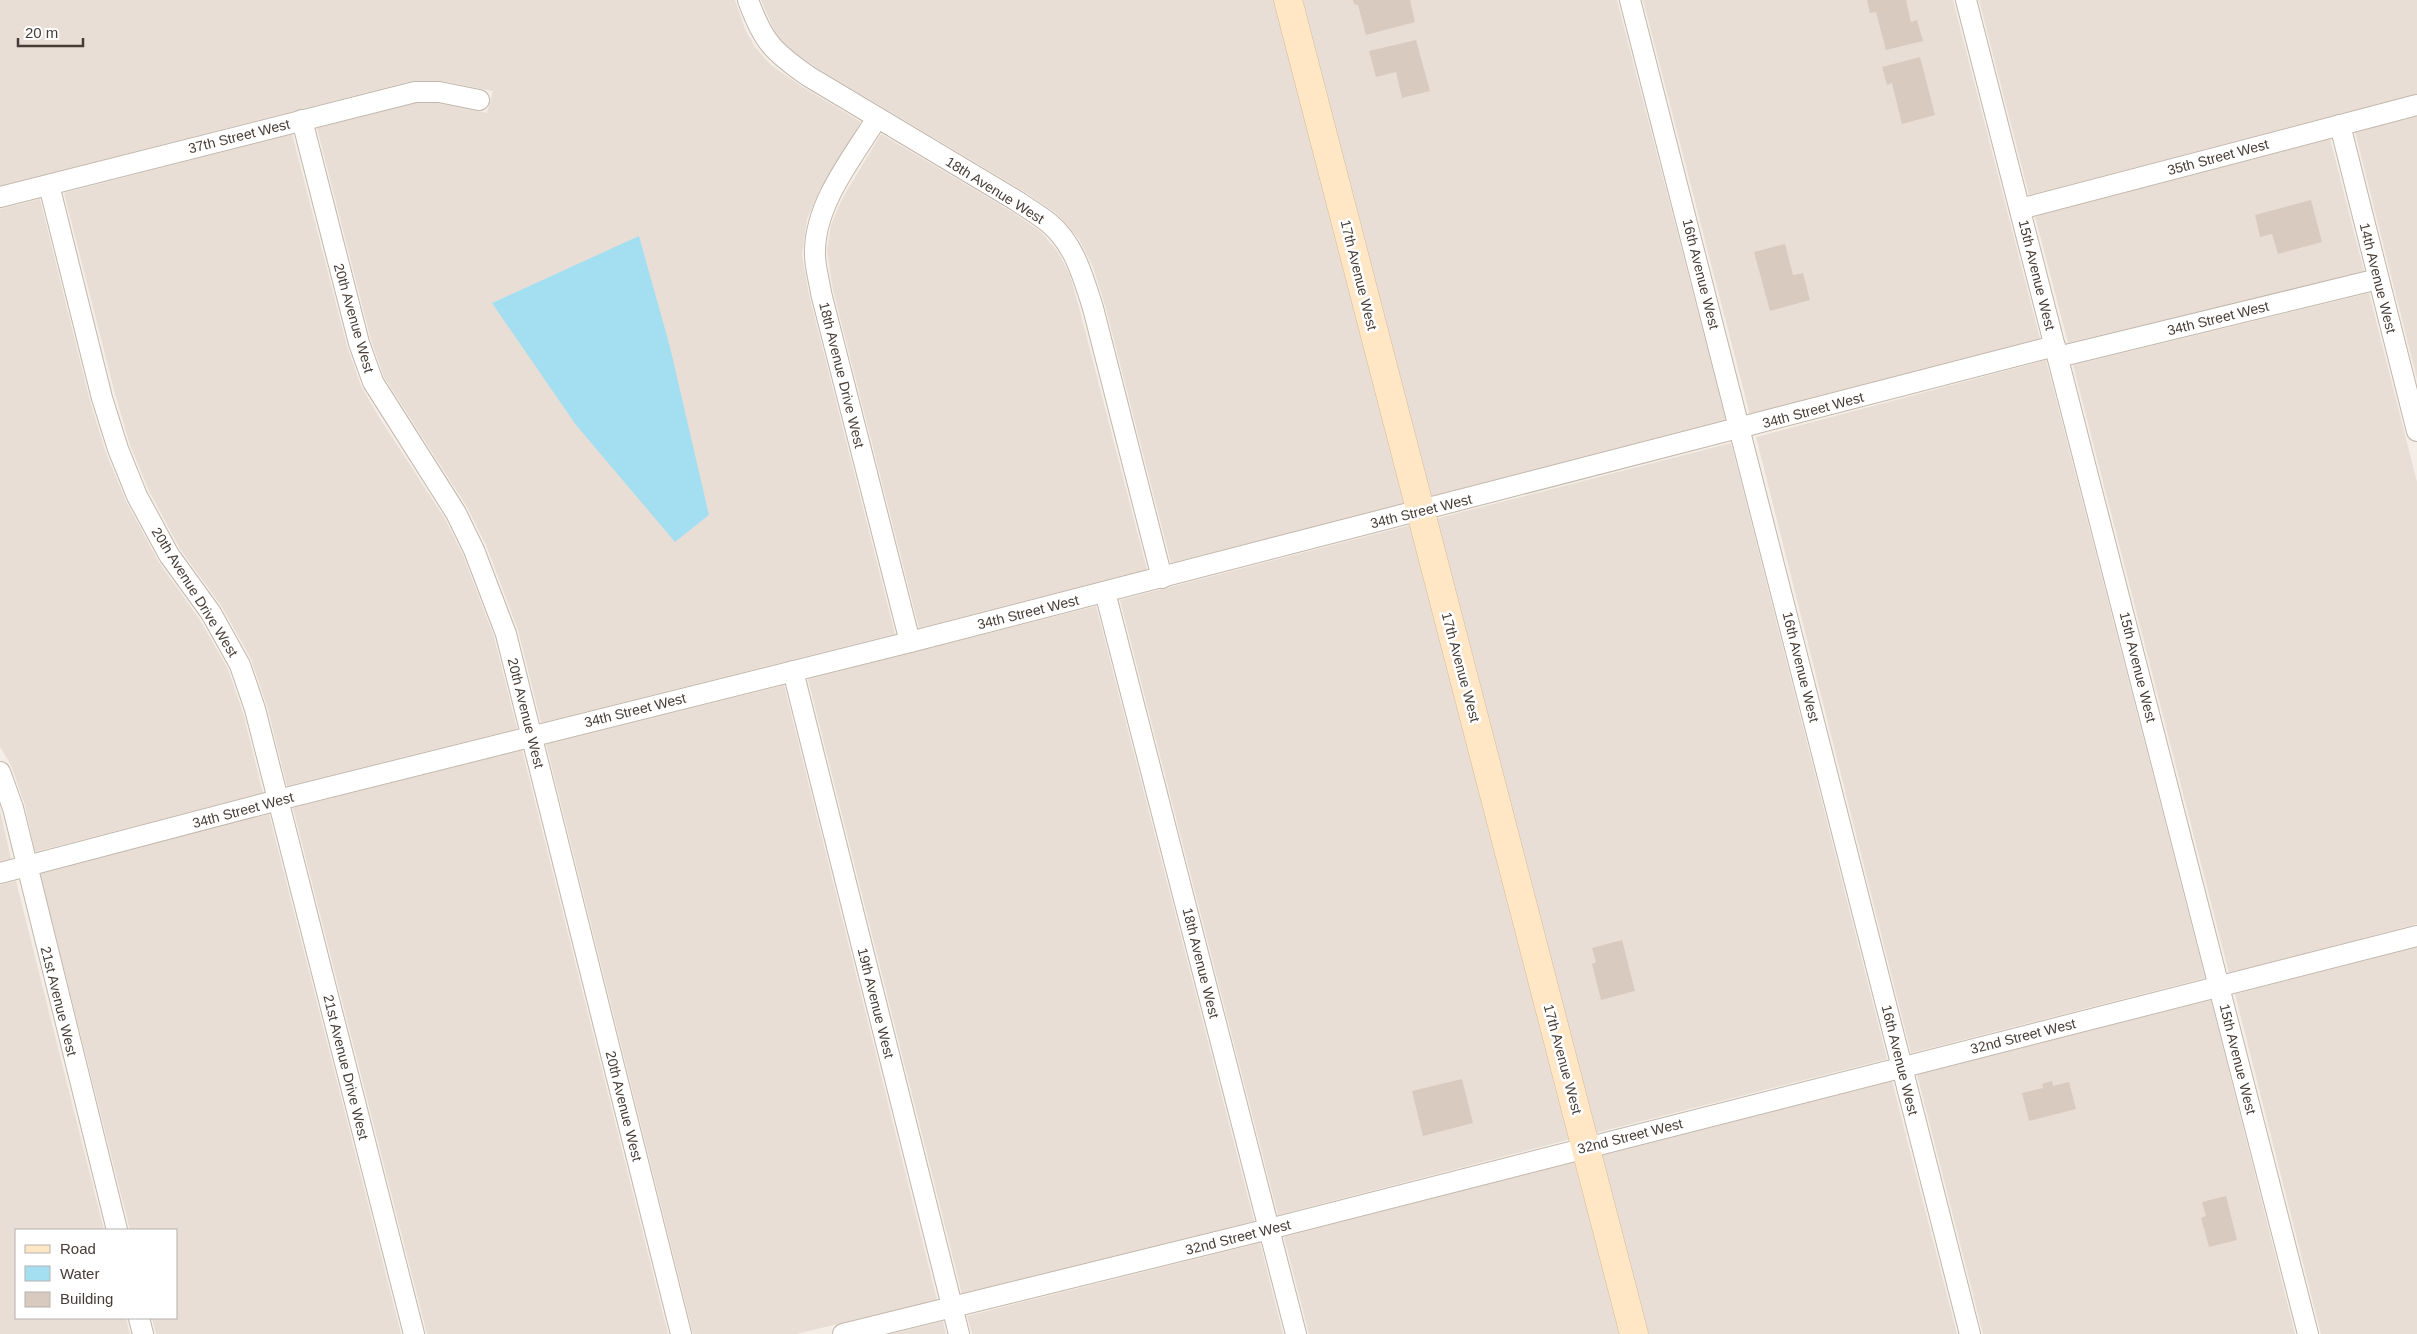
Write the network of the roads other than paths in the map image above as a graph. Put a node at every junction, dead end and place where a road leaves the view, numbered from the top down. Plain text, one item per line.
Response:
1 (748, 0) edge
2 (1288, 0) edge
3 (1630, 0) edge
4 (1966, 0) edge
5 (479, 100) dead end
6 (2417, 105) edge
7 (877, 118) junction
8 (302, 120) junction
9 (2340, 125) junction
10 (50, 185) junction
11 (0, 197) edge
12 (2020, 209) junction
13 (2378, 279) junction
14 (2057, 352) junction
15 (1741, 429) junction
16 (2417, 431) edge
17 (1420, 511) junction
18 (1162, 578) junction
19 (1105, 592) junction
20 (910, 642) junction
21 (793, 671) junction
22 (532, 736) junction
23 (0, 772) edge
24 (278, 800) junction
25 (25, 866) junction
26 (0, 873) edge
27 (2417, 936) edge
28 (2220, 986) junction
29 (1902, 1067) junction
30 (1586, 1147) junction
31 (117, 1229) edge
32 (1269, 1229) junction
33 (952, 1308) junction
34 (139, 1319) edge
35 (143, 1334) edge
36 (414, 1334) edge
37 (681, 1334) edge
38 (843, 1334) edge
39 (959, 1334) edge
40 (1296, 1334) edge
41 (1634, 1334) edge
42 (1970, 1334) edge
43 (2308, 1334) edge

1 - 7 street, 18th Avenue West
2 - 17 street, 17th Avenue West
3 - 15 street, 16th Avenue West
4 - 12 street, 15th Avenue West
5 - 8 street, 37th Street West
6 - 9 street, 35th Street West
7 - 18 street, 18th Avenue West
7 - 20 street, 18th Avenue Drive West
8 - 10 street, 37th Street West
8 - 22 street, 20th Avenue West
9 - 12 street, 35th Street West
9 - 13 street, 14th Avenue West
10 - 11 street, 37th Street West
10 - 24 street, 20th Avenue Drive West
12 - 14 street, 15th Avenue West
13 - 14 street, 34th Street West
13 - 16 street, 14th Avenue West
14 - 15 street, 34th Street West
14 - 28 street, 15th Avenue West
15 - 17 street, 34th Street West
15 - 29 street, 16th Avenue West
17 - 18 street, 34th Street West
17 - 30 street, 17th Avenue West
18 - 19 street, 34th Street West
19 - 20 street, 34th Street West
19 - 32 street, 18th Avenue West
20 - 21 street, 34th Street West
21 - 22 street, 34th Street West
21 - 33 street, 19th Avenue West
22 - 24 street, 34th Street West
22 - 37 street, 20th Avenue West
23 - 25 street, 21st Avenue West
24 - 25 street, 34th Street West
24 - 36 street, 21st Avenue Drive West
25 - 26 street, 34th Street West
25 - 31 street, 21st Avenue West
27 - 28 street, 32nd Street West
28 - 29 street, 32nd Street West
28 - 43 street, 15th Avenue West
29 - 30 street, 32nd Street West
29 - 42 street, 16th Avenue West
30 - 32 street, 32nd Street West
30 - 41 street, 17th Avenue West
32 - 33 street, 32nd Street West
32 - 40 street, 18th Avenue West
33 - 38 street, 32nd Street West
33 - 39 street, 19th Avenue West
34 - 35 street

